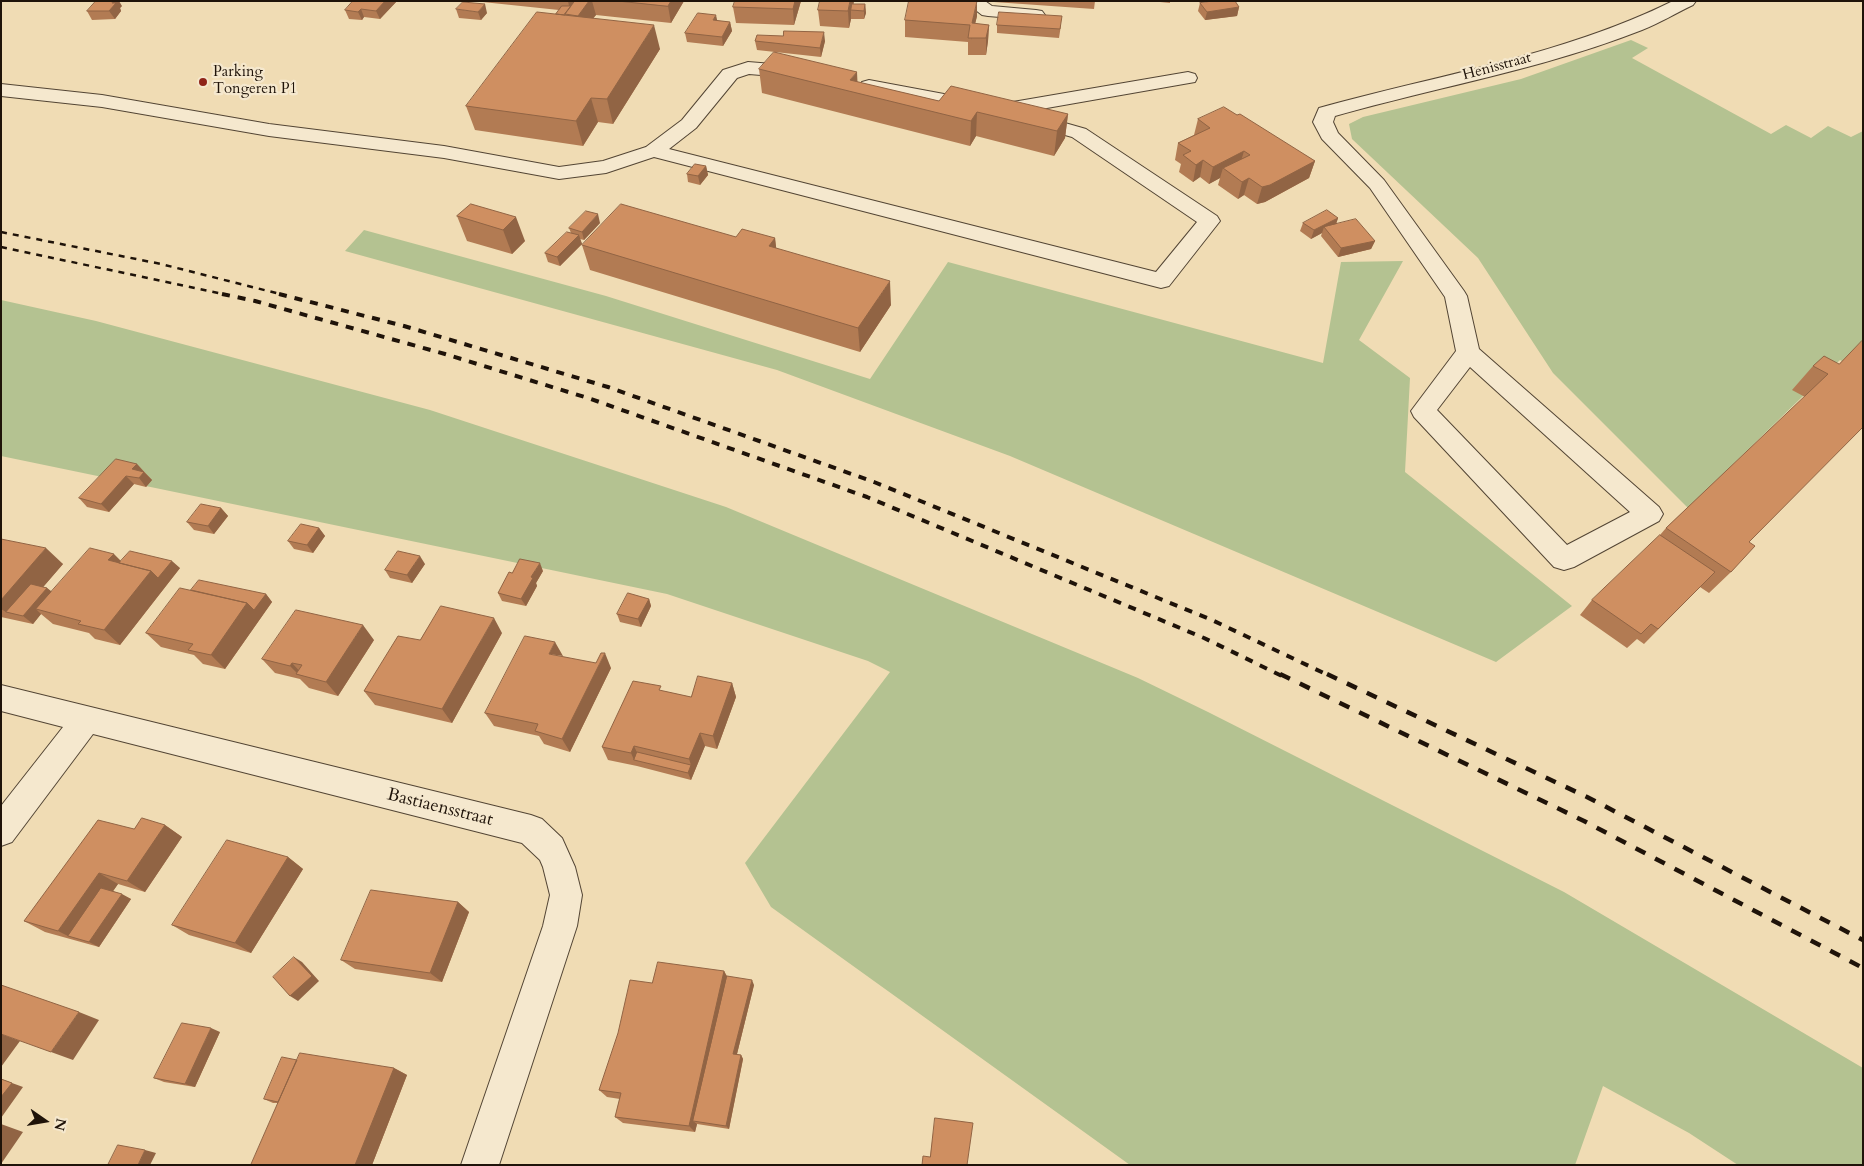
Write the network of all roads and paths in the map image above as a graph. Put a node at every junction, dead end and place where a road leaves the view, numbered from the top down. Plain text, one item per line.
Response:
1 (973, 1) edge
2 (1688, 1) edge
3 (1050, 17) edge
4 (814, 76) edge
5 (1188, 78) dead end
6 (852, 83) edge
7 (1, 90) edge
8 (1001, 110) junction
9 (653, 151) junction
10 (1468, 352) junction
11 (1, 698) edge
12 (87, 719) junction
13 (1, 831) edge
14 (480, 1165) edge

1 - 3 street
2 - 10 street, Henisstraat
4 - 9 street
5 - 8 street
6 - 8 street
7 - 9 street
8 - 9 street
10 - 10 street
11 - 12 street, Bastiaensstraat
12 - 13 street
12 - 14 street, Bastiaensstraat

